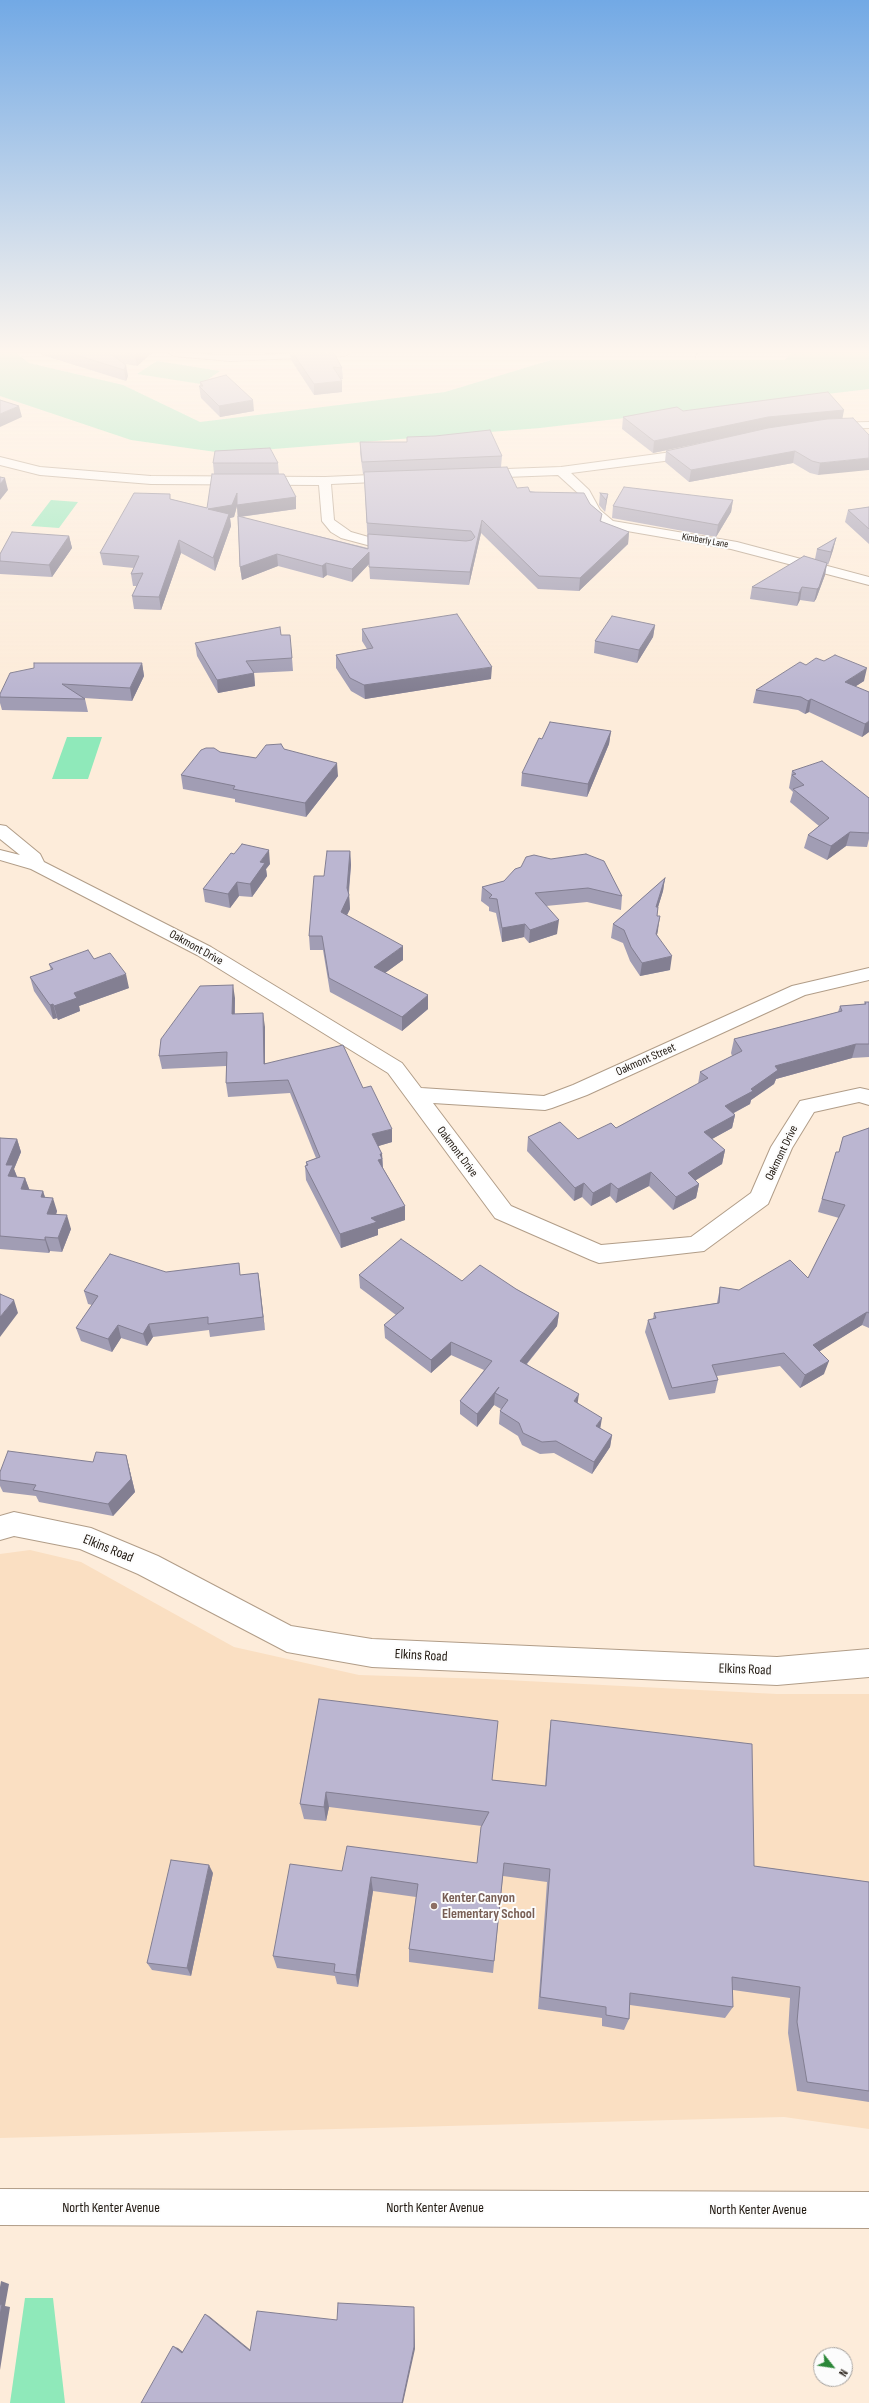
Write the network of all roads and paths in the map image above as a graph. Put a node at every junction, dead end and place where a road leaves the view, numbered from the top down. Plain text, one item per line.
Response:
1 (17, 465) edge
2 (605, 465) edge
3 (562, 471) junction
4 (467, 475) edge
5 (404, 477) edge
6 (325, 481) junction
7 (414, 543) edge
8 (869, 581) edge
9 (0, 830) edge
10 (0, 855) edge
11 (37, 865) junction
12 (869, 974) edge
13 (415, 1095) junction
14 (865, 1097) edge
15 (0, 1528) edge
16 (869, 1663) edge
17 (0, 2207) edge
18 (869, 2210) edge

1 - 6 street
2 - 3 street
3 - 4 street
3 - 8 street, Kimberly Lane
5 - 6 street
6 - 7 street
9 - 11 street, Oakmont Drive
10 - 11 street, Oakmont Drive
11 - 13 street, Oakmont Drive
12 - 13 street, Oakmont Street
13 - 14 street, Oakmont Drive
15 - 16 street, Elkins Road
17 - 18 street, North Kenter Avenue

